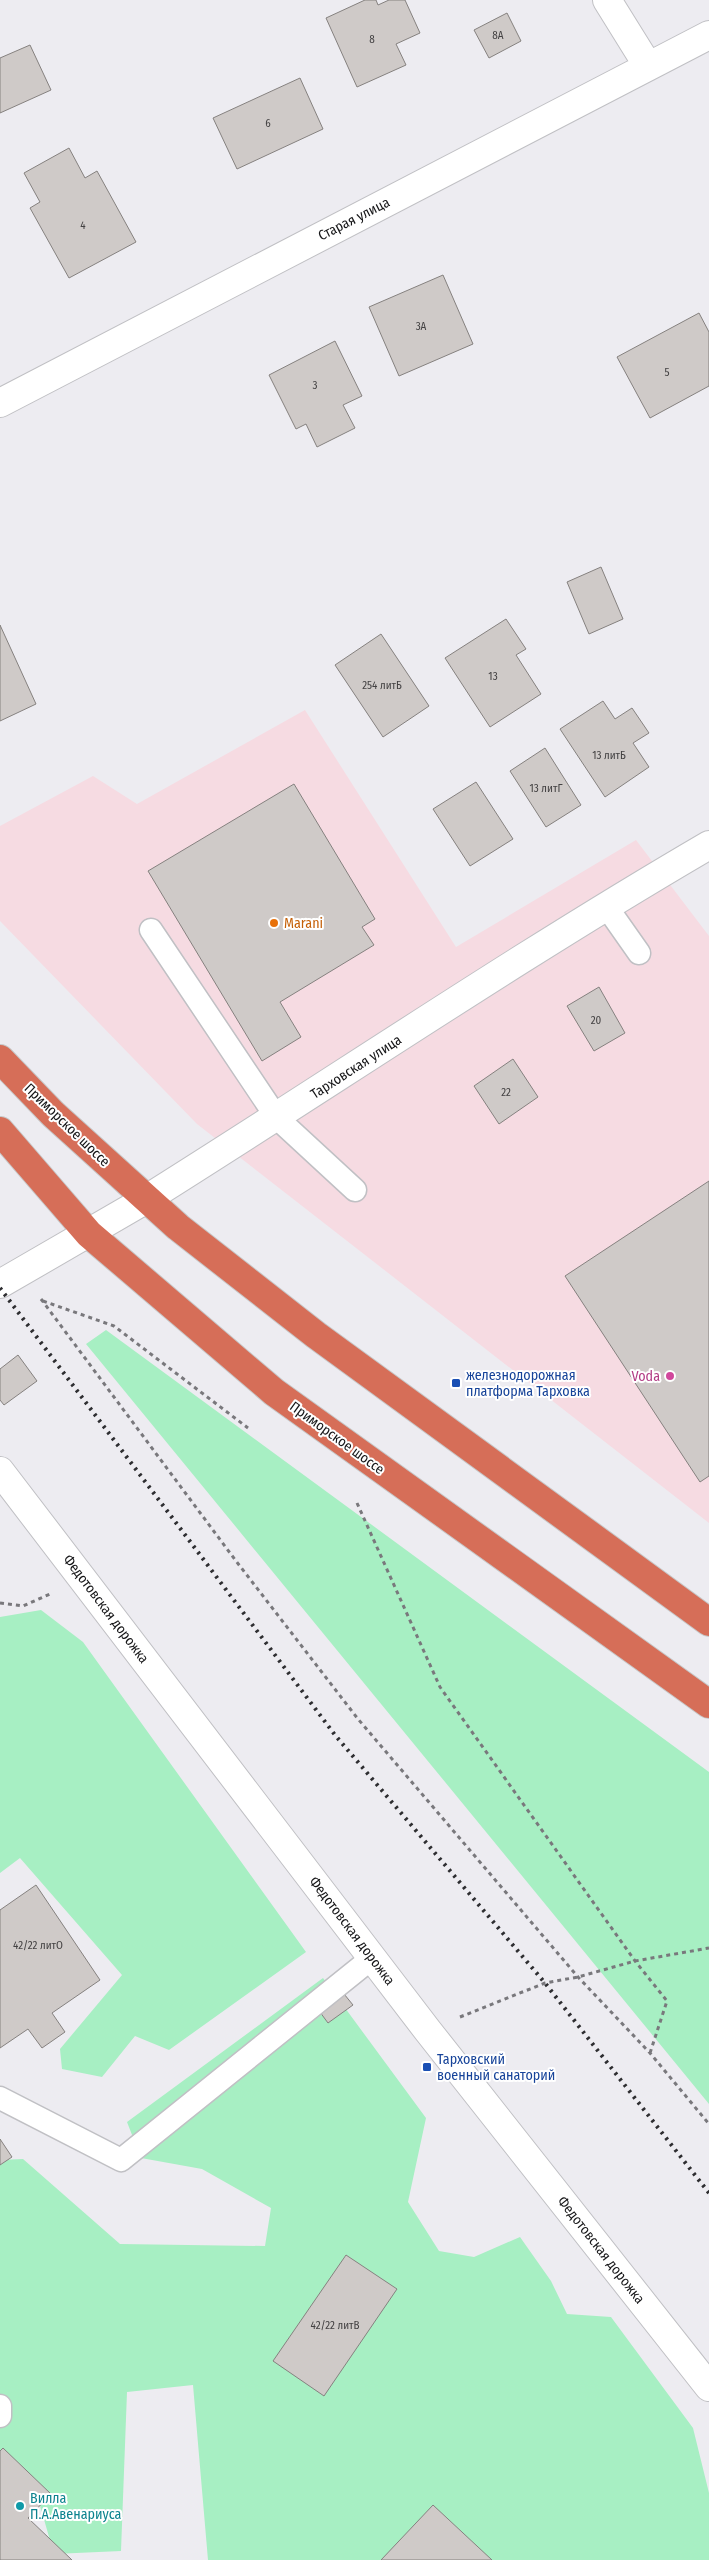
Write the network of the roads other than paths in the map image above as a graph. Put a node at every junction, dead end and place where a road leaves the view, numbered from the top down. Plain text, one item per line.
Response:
1 (607, 0) edge
2 (709, 35) edge
3 (648, 66) junction
4 (0, 403) edge
5 (709, 846) edge
6 (606, 906) junction
7 (151, 930) dead end
8 (638, 953) dead end
9 (0, 1059) edge
10 (277, 1118) junction
11 (0, 1130) edge
12 (355, 1190) dead end
13 (145, 1200) junction
14 (89, 1234) junction
15 (11, 1278) edge
16 (0, 1471) edge
17 (709, 1622) edge
18 (709, 1704) edge
19 (372, 1958) junction
20 (0, 2098) edge
21 (709, 2387) edge
22 (0, 2406) edge
23 (0, 2416) edge

1 - 3 street
2 - 3 street, Старая улица
3 - 4 street, Старая улица
5 - 6 street, Тарховская улица
6 - 8 lane
6 - 10 street, Тарховская улица
7 - 10 lane
9 - 13 highway, Приморское шоссе
10 - 12 lane
10 - 13 street, Тарховская улица
11 - 14 highway, Приморское шоссе
13 - 14 street, Тарховская улица
13 - 17 highway, Приморское шоссе
14 - 15 street, Тарховская улица
14 - 18 highway, Приморское шоссе
16 - 19 street, Федотовская дорожка
19 - 20 lane
19 - 21 street, Федотовская дорожка
22 - 23 lane

